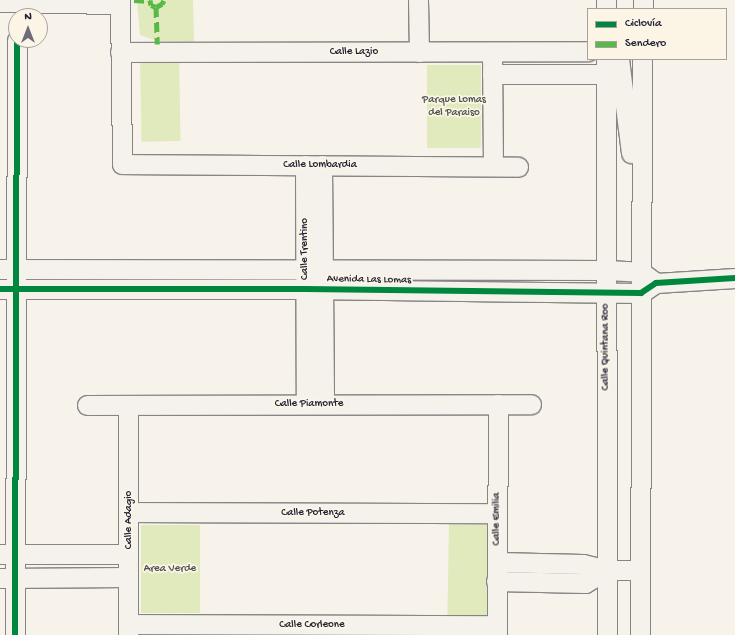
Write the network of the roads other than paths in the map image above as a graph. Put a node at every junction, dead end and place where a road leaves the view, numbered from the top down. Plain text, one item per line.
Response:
1 (418, 0) edge
2 (120, 2) edge
3 (13, 5) edge
4 (18, 48) edge
5 (587, 51) edge
6 (120, 52) junction
7 (419, 52) junction
8 (492, 52) junction
9 (619, 60) edge
10 (642, 60) edge
11 (606, 66) edge
12 (492, 74) junction
13 (314, 165) junction
14 (493, 166) junction
15 (518, 167) dead end
16 (641, 179) junction
17 (8, 268) edge
18 (314, 269) junction
19 (606, 270) junction
20 (641, 272) junction
21 (735, 278) edge
22 (656, 283) junction
23 (8, 289) edge
24 (314, 289) junction
25 (606, 292) junction
26 (641, 293) junction
27 (128, 404) junction
28 (306, 404) junction
29 (324, 404) junction
30 (498, 404) junction
31 (531, 404) dead end
32 (87, 405) dead end
33 (129, 512) junction
34 (496, 513) junction
35 (8, 554) edge
36 (128, 554) junction
37 (497, 562) junction
38 (607, 570) junction
39 (639, 570) junction
40 (128, 577) junction
41 (8, 578) edge
42 (496, 581) junction
43 (128, 630) edge
44 (497, 630) edge
45 (15, 635) edge
46 (607, 635) edge
47 (640, 635) edge

1 - 7 street
2 - 3 street
2 - 6 street
4 - 17 street
5 - 8 street, Calle Lazio
6 - 7 street, Calle Lazio
6 - 13 street, Calle Lombardia
7 - 8 street, Calle Lazio
8 - 12 street
9 - 16 street
10 - 16 street
11 - 12 street
11 - 19 street, Calle Quintana Roo
12 - 14 street
13 - 14 street, Calle Lombardia
13 - 18 street, Calle Trentino
14 - 15 street, Calle Lombardia
16 - 20 street
17 - 18 street, Avenida Las Lomas
17 - 23 street
18 - 19 street, Avenida Las Lomas
18 - 24 street, Calle Trentino
19 - 20 street, Avenida Las Lomas
19 - 25 street, Calle Quintana Roo
20 - 22 street
20 - 26 street
21 - 22 street
22 - 26 street
23 - 24 street, Avenida Las Lomas
23 - 35 street
24 - 25 street, Avenida Las Lomas
24 - 28 street, Calle Trentino
24 - 29 street, Calle Trentino
25 - 26 street, Avenida Las Lomas
25 - 38 street, Calle Quintana Roo
26 - 39 street
27 - 28 street, Calle Piamonte
27 - 32 street, Calle Piamonte
27 - 33 street, Calle Adagio
28 - 29 street, Calle Piamonte
29 - 30 street, Calle Piamonte
30 - 31 street, Calle Piamonte
30 - 34 street, Calle Emilia
33 - 34 street, Calle Potenza
33 - 36 street, Calle Adagio
34 - 37 street, Calle Emilia
35 - 36 street
35 - 41 street
36 - 40 street, Calle Adagio
37 - 38 street
37 - 42 street, Calle Emilia
38 - 39 street
38 - 42 street
38 - 46 street, Calle Quintana Roo
39 - 47 street
40 - 41 street
40 - 43 street, Calle Adagio
41 - 45 street
42 - 44 street, Calle Emilia
43 - 44 street, Calle Corleone

